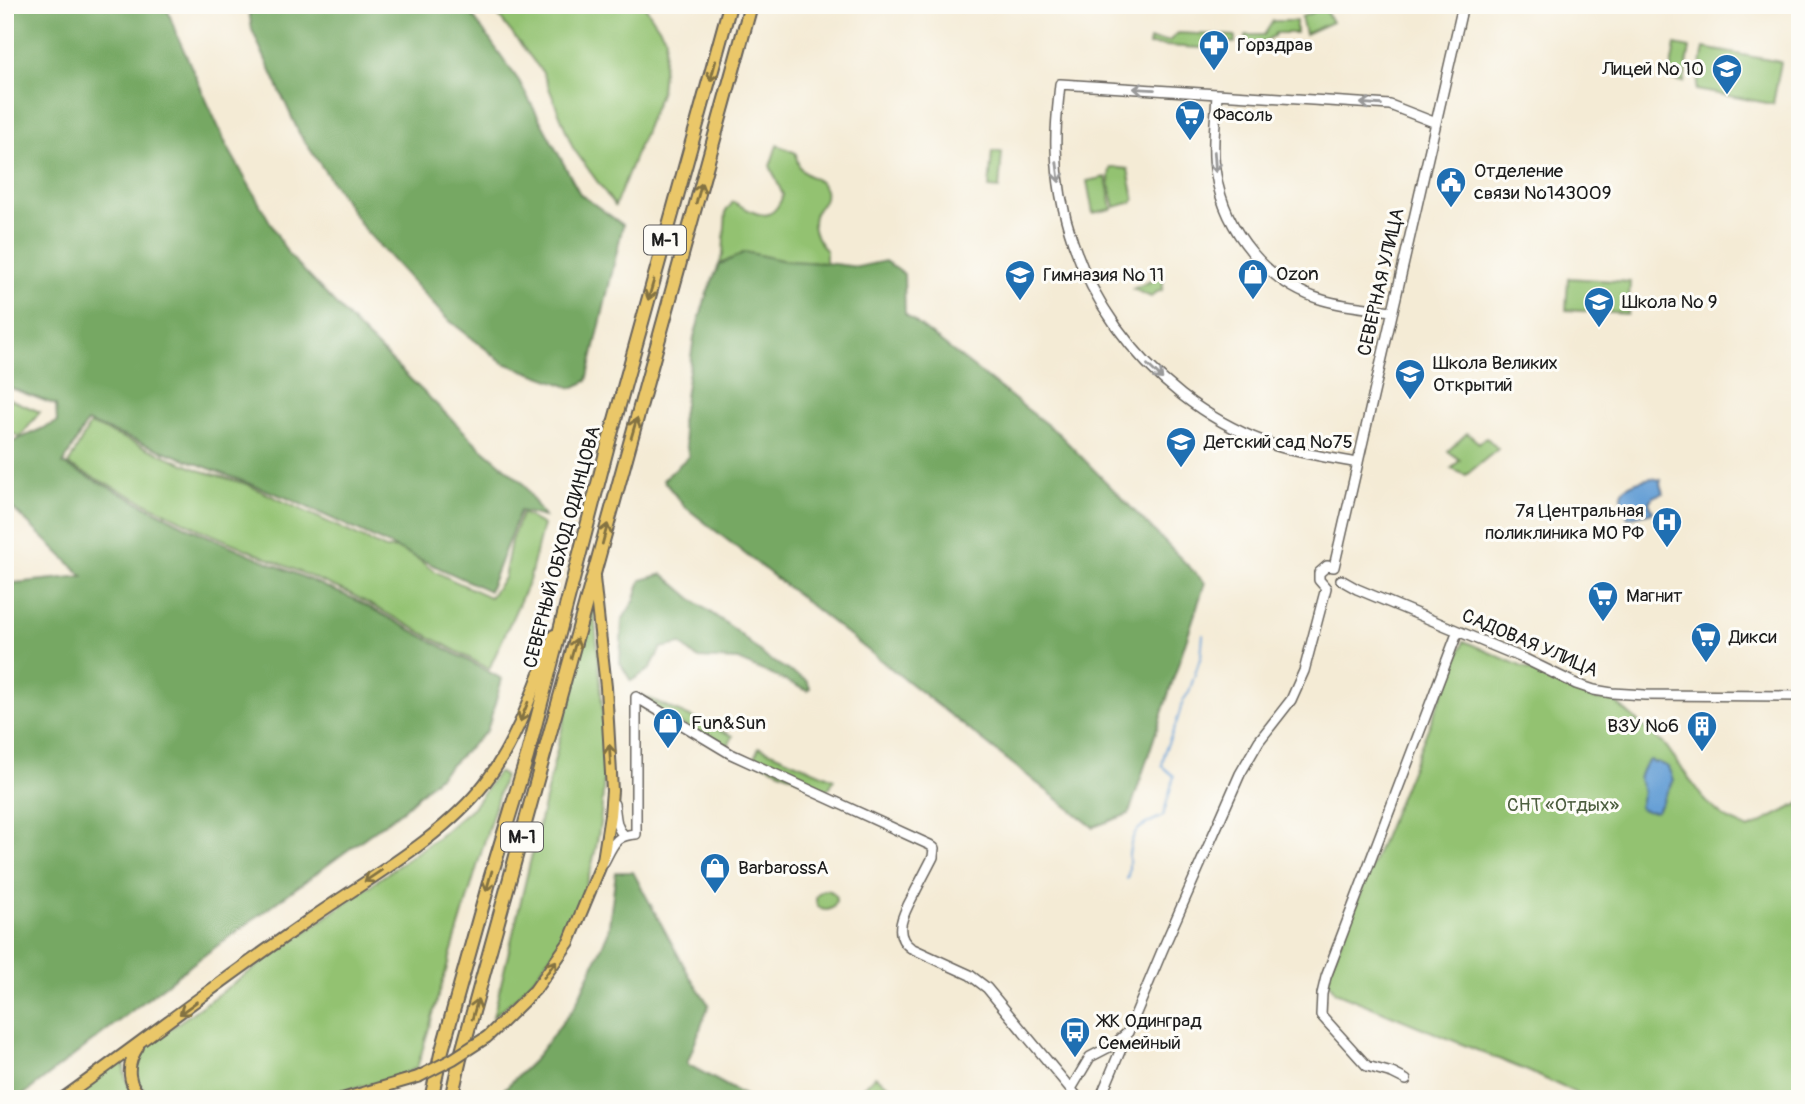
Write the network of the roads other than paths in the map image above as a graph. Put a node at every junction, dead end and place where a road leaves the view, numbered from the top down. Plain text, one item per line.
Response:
1 (730, 5) edge
2 (751, 5) edge
3 (1006, 5) edge
4 (1042, 5) edge
5 (1463, 5) edge
6 (1217, 94) junction
7 (1436, 124) junction
8 (1393, 311) junction
9 (1358, 463) junction
10 (1334, 567) junction
11 (594, 575) junction
12 (1341, 580) junction
13 (1325, 588) junction
14 (566, 603) junction
15 (1458, 631) junction
16 (1800, 696) edge
17 (612, 791) junction
18 (624, 835) junction
19 (590, 892) junction
20 (1131, 1028) junction
21 (148, 1037) junction
22 (1406, 1080) dead end
23 (1070, 1089) junction
24 (62, 1099) edge
25 (146, 1099) edge
26 (342, 1099) edge
27 (431, 1099) edge
28 (451, 1099) edge
29 (1079, 1099) edge
30 (1100, 1099) edge

1 -> 14 highway, СЕВЕРНЫЙ ОБХОД ОДИНЦОВА / М-1
11 -> 2 highway, СЕВЕРНЫЙ ОБХОД ОДИНЦОВА / М-1
3 - 4 street
5 - 7 street, СЕВЕРНАЯ УЛИЦА
7 -> 6 street
6 -> 8 street
6 -> 9 street
7 - 8 street, СЕВЕРНАЯ УЛИЦА
8 - 9 street, СЕВЕРНАЯ УЛИЦА
9 - 10 street, СЕВЕРНАЯ УЛИЦА
10 - 12 street
10 - 13 street
17 -> 11 main road, М-1
28 -> 11 highway, СЕВЕРНЫЙ ОБХОД ОДИНЦОВА / М-1
12 - 13 street
12 - 15 street, САДОВАЯ УЛИЦА
13 - 20 street
14 -> 21 main road, М-1
14 -> 27 highway, СЕВЕРНЫЙ ОБХОД ОДИНЦОВА / М-1
15 - 16 street, САДОВАЯ УЛИЦА
15 - 22 street
17 - 18 street
17 - 19 main road, М-1
18 - 19 street
18 - 23 street
26 -> 19 main road, М-1, bridge
20 - 23 street
20 - 30 street
21 - 24 main road, М-1
21 - 25 main road
23 - 29 street

